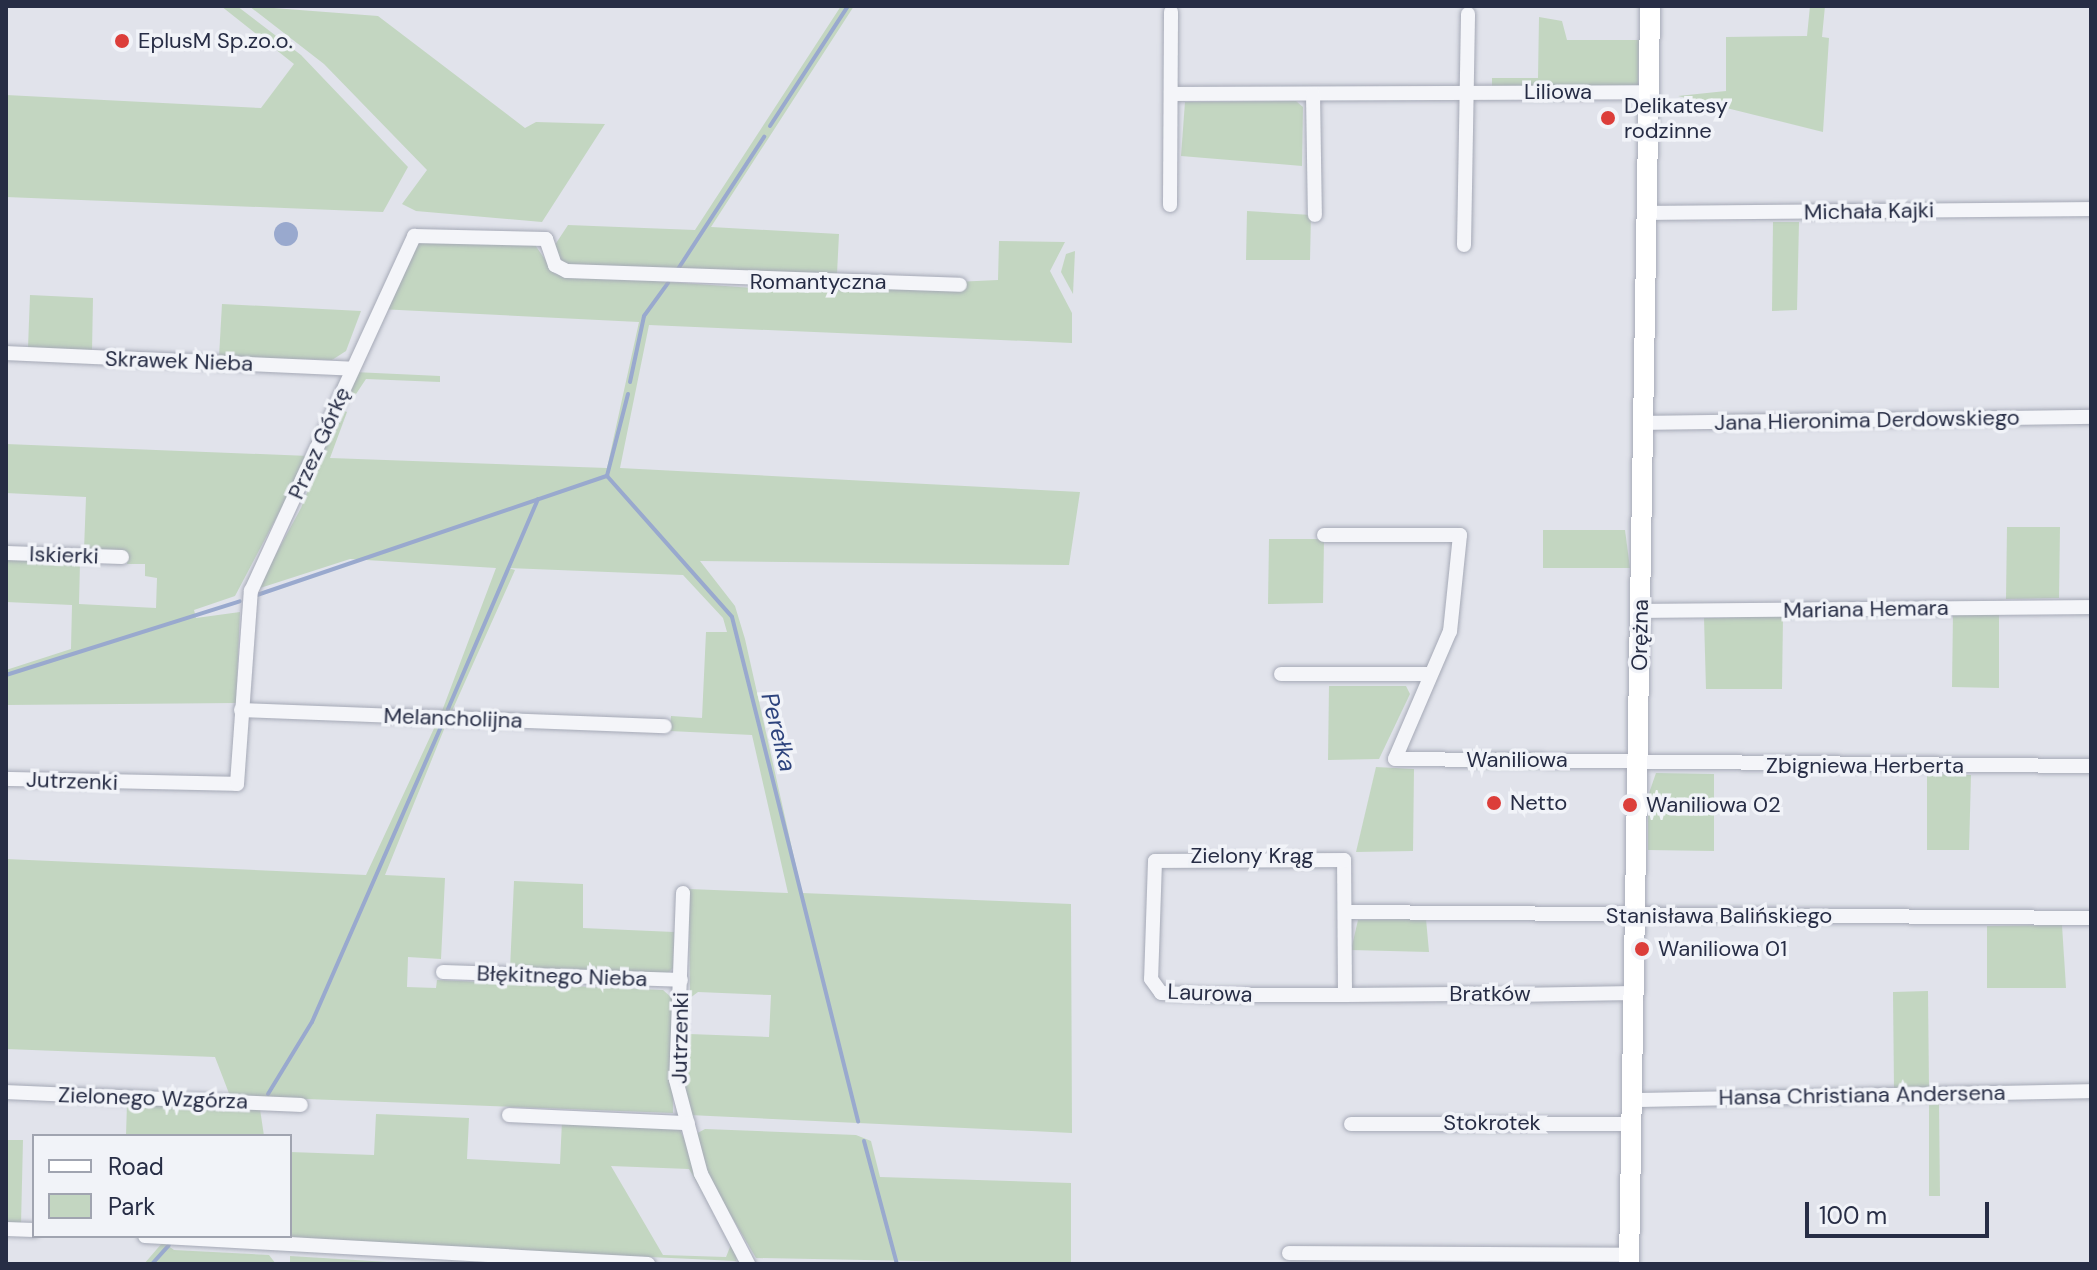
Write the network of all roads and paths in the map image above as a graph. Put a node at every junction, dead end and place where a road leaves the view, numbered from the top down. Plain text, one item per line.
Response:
1 (1650, 6) edge
2 (1171, 12) dead end
3 (1468, 14) dead end
4 (1649, 92) junction
5 (1467, 93) junction
6 (1171, 94) junction
7 (1313, 94) junction
8 (1170, 205) dead end
9 (2091, 209) edge
10 (1647, 213) junction
11 (1315, 215) dead end
12 (546, 239) joint
13 (1464, 245) dead end
14 (960, 285) dead end
15 (6, 353) edge
16 (352, 369) junction
17 (2091, 417) edge
18 (1644, 423) junction
19 (1324, 535) dead end
20 (6, 553) edge
21 (122, 557) dead end
22 (2091, 607) edge
23 (1640, 611) junction
24 (1281, 674) dead end
25 (1430, 674) junction
26 (241, 710) junction
27 (665, 726) dead end
28 (1638, 761) junction
29 (2091, 766) edge
30 (6, 779) edge
31 (233, 788) joint
32 (1153, 864) joint
33 (683, 893) dead end
34 (1347, 912) junction
35 (1636, 916) junction
36 (2091, 918) edge
37 (443, 972) dead end
38 (681, 980) junction
39 (1635, 993) junction
40 (1345, 995) junction
41 (2091, 1091) edge
42 (6, 1092) edge
43 (1633, 1100) junction
44 (301, 1105) dead end
45 (509, 1115) dead end
46 (688, 1123) junction
47 (1351, 1124) dead end
48 (1633, 1124) junction
49 (6, 1229) edge
50 (32, 1230) edge
51 (159, 1238) edge
52 (1289, 1253) dead end
53 (284, 1256) edge
54 (1629, 1260) edge
55 (648, 1264) edge
56 (748, 1264) edge

1 - 4 street, Orężna
2 - 6 street
3 - 5 street
4 - 5 street, Liliowa
4 - 10 street, Orężna
5 - 7 street, Liliowa
5 - 13 street
6 - 7 street, Liliowa
6 - 8 street
7 - 11 street
9 - 10 street, Michała Kajki
10 - 18 street, Orężna
12 - 14 street, Romantyczna
12 - 16 street, Przez Górkę
15 - 16 street, Skrawek Nieba
16 - 26 street, Przez Górkę
17 - 18 street, Jana Hieronima Derdowskiego
18 - 23 street, Orężna
19 - 25 street
20 - 21 street, Iskierki
22 - 23 street, Mariana Hemara
23 - 28 street, Orężna
24 - 25 street
25 - 28 street, Waniliowa
26 - 27 street, Melancholijna
26 - 31 street, Przez Górkę
28 - 29 street, Zbigniewa Herberta
28 - 35 street, Orężna
30 - 31 street, Jutrzenki
32 - 34 street, Zielony Krąg
32 - 40 street, Laurowa
33 - 38 street, Jutrzenki
34 - 35 street, Stanisława Balińskiego
34 - 40 street
35 - 36 street, Stanisława Balińskiego
35 - 39 street, Orężna
37 - 38 street, Błękitnego Nieba
38 - 46 street, Jutrzenki
39 - 40 street, Bratków
39 - 43 street, Orężna
41 - 43 street, Hansa Christiana Andersena
42 - 44 street, Zielonego Wzgórza
43 - 48 street, Orężna
45 - 46 street
46 - 56 street, Jutrzenki
47 - 48 street, Stokrotek
48 - 54 street, Orężna
49 - 50 street
51 - 53 street
52 - 54 street
53 - 55 street

